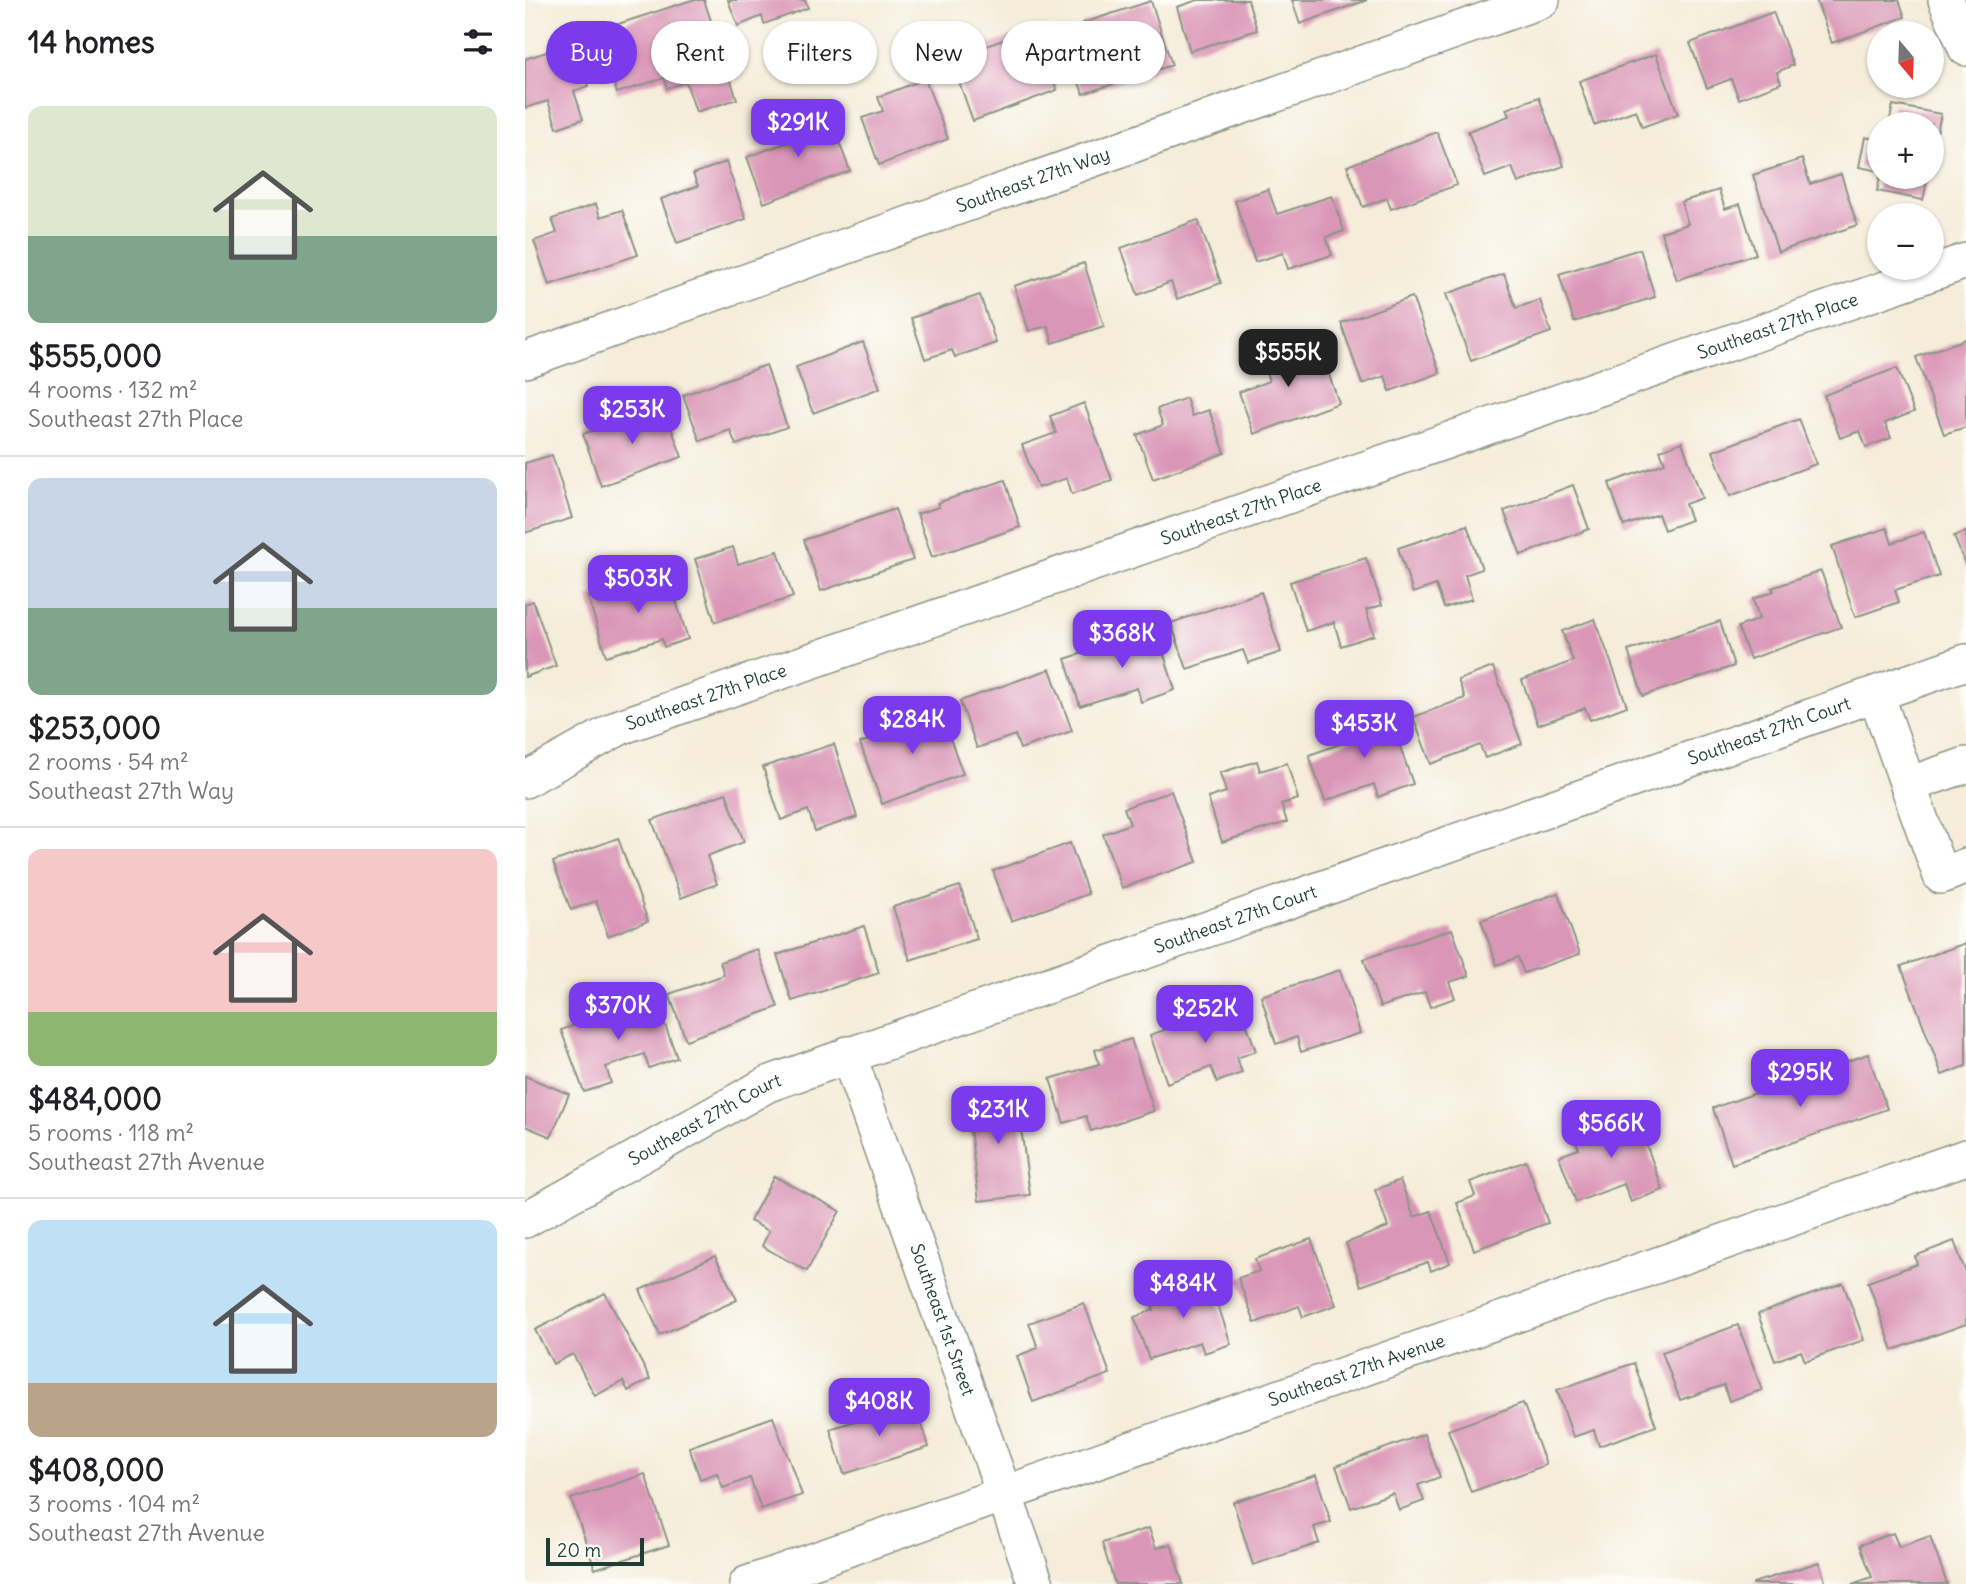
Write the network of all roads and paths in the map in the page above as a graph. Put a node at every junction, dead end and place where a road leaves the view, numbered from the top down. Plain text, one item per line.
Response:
1 (1542, 0) edge
2 (1946, 0) edge
3 (1966, 48) edge
4 (1966, 261) edge
5 (525, 360) edge
6 (1966, 662) edge
7 (1876, 694) junction
8 (1966, 765) edge
9 (525, 780) edge
10 (1908, 785) junction
11 (1966, 866) edge
12 (848, 1054) junction
13 (1966, 1157) edge
14 (525, 1220) edge
15 (1004, 1494) junction
16 (747, 1584) edge
17 (1036, 1584) edge

1 - 5 street, Southeast 27th Way
2 - 3 street
4 - 9 street, Southeast 27th Place
6 - 7 street, Southeast 27th Court
7 - 10 street
7 - 12 street, Southeast 27th Court
8 - 10 street
10 - 11 street
12 - 14 street, Southeast 27th Court
12 - 15 street, Southeast 1st Street
13 - 15 street, Southeast 27th Avenue
15 - 16 street, Southeast 27th Avenue
15 - 17 street, Southeast 1st Street

